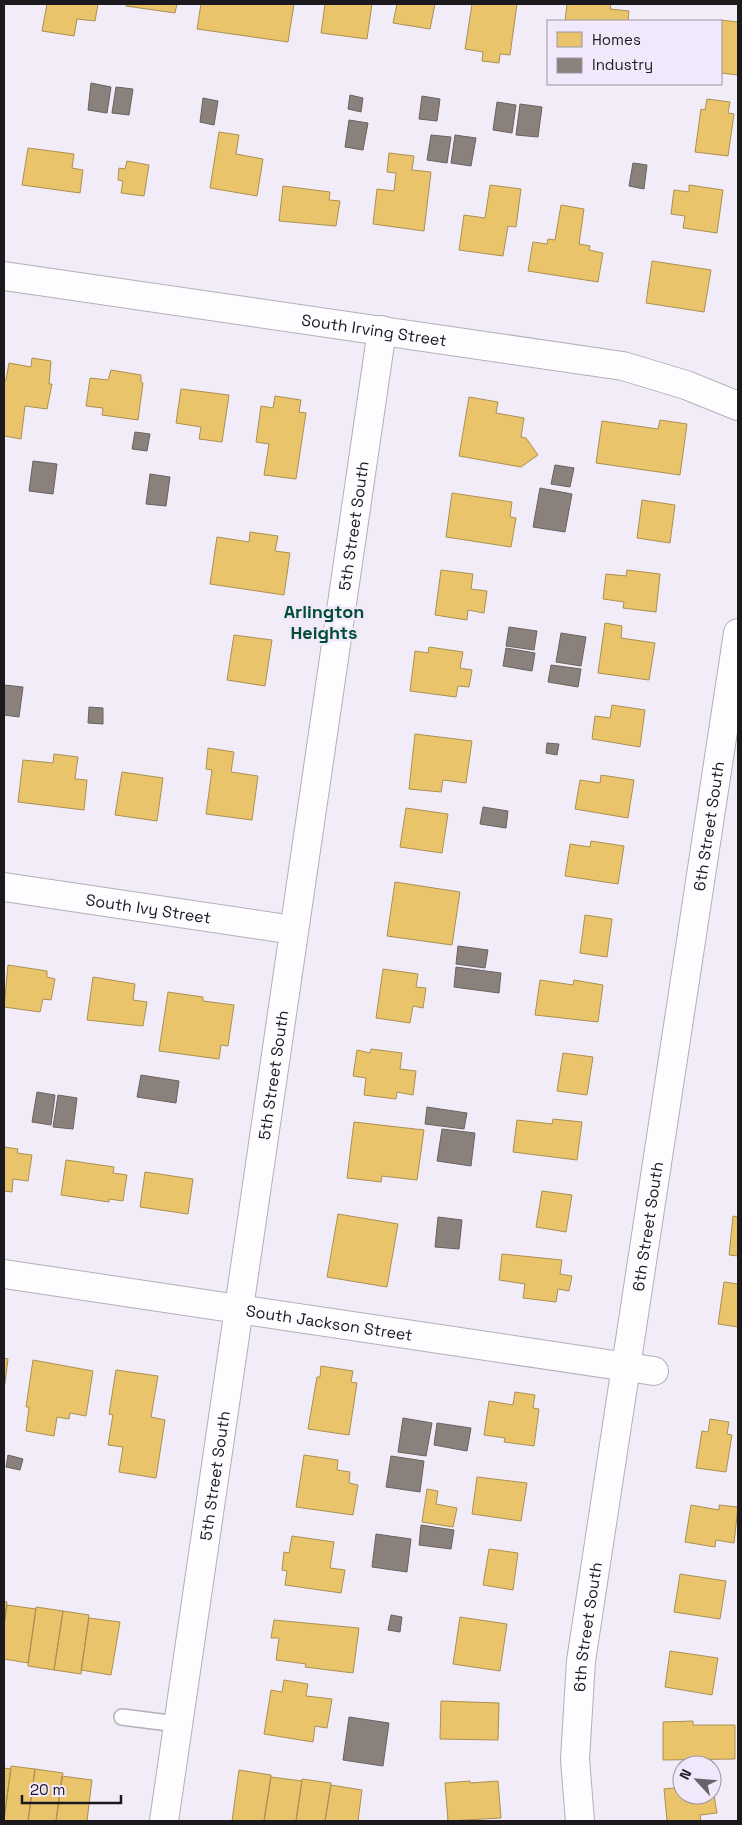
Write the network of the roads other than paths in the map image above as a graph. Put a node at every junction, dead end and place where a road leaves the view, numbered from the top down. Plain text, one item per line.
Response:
1 (4, 276) edge
2 (382, 330) junction
3 (738, 406) edge
4 (738, 633) edge
5 (4, 887) edge
6 (294, 930) junction
7 (4, 1274) edge
8 (238, 1309) junction
9 (624, 1366) junction
10 (654, 1371) dead end
11 (122, 1717) dead end
12 (177, 1724) junction
13 (164, 1821) edge
14 (580, 1821) edge

1 - 2 street, South Irving Street
2 - 3 street, South Irving Street
2 - 6 street, 5th Street South
4 - 9 street, 6th Street South
5 - 6 street, South Ivy Street
6 - 8 street, 5th Street South
7 - 8 street, South Jackson Street
8 - 9 street, South Jackson Street
8 - 12 street, 5th Street South
9 - 10 street, South Jackson Street
9 - 14 street, 6th Street South
11 - 12 lane
12 - 13 street, 5th Street South

